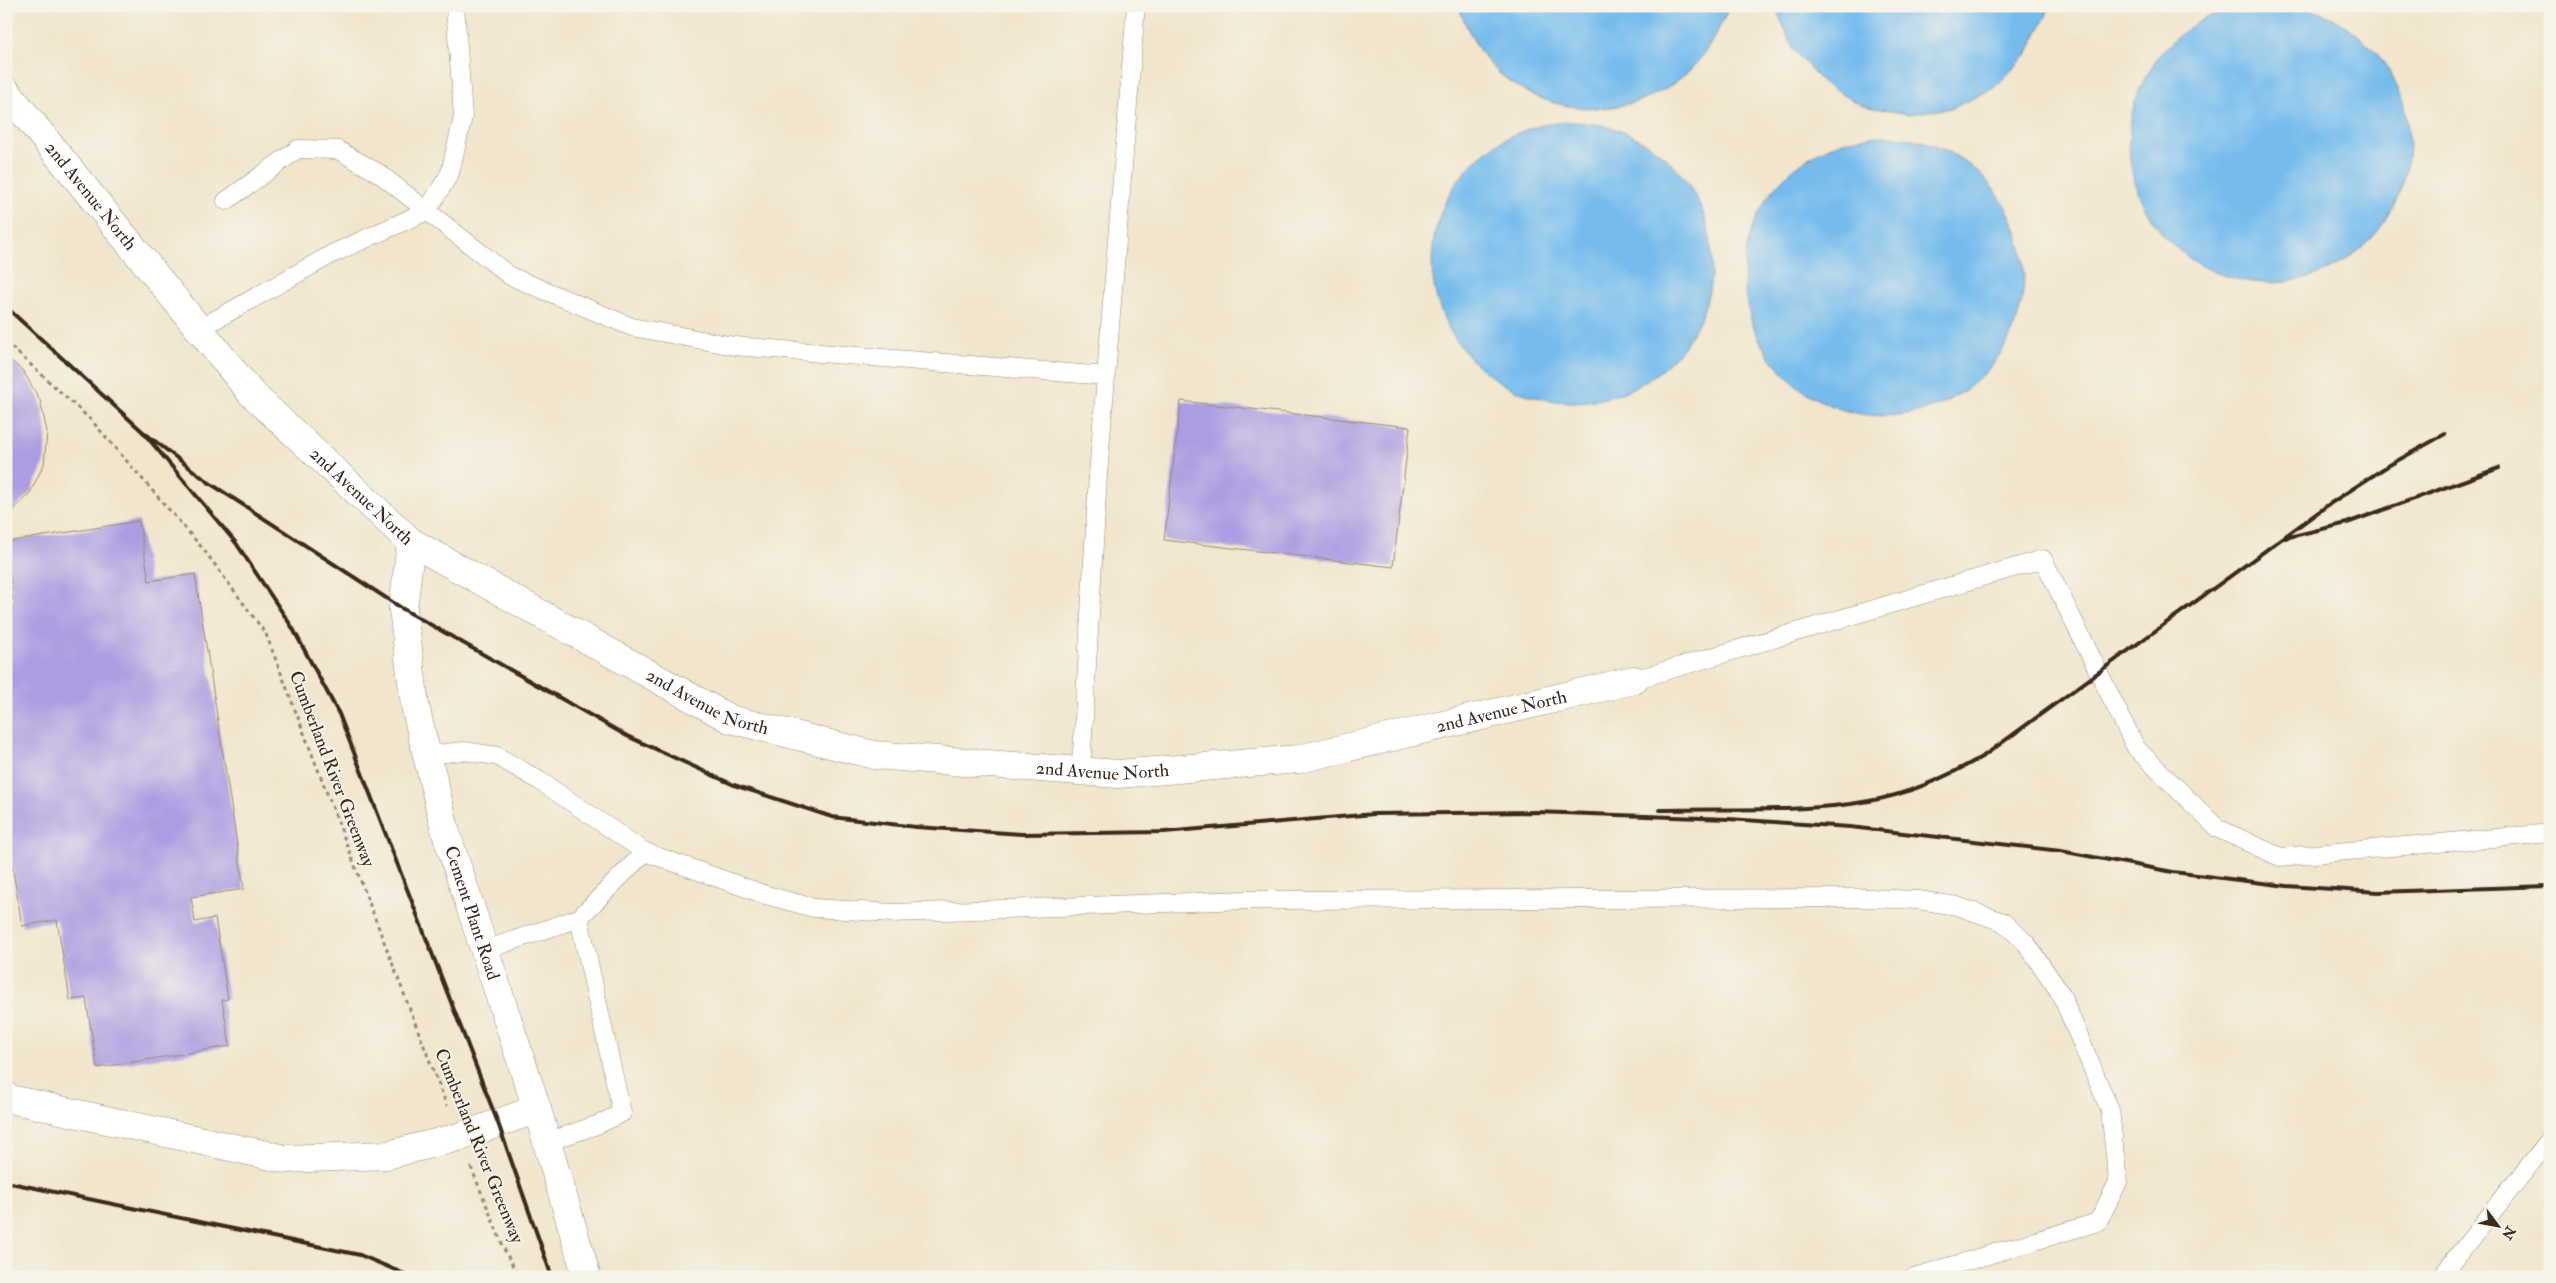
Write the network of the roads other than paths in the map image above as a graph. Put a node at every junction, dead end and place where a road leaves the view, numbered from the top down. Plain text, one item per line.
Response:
1 (455, 6) edge
2 (1136, 6) edge
3 (6, 91) edge
4 (226, 201) dead end
5 (427, 211) junction
6 (199, 329) junction
7 (1106, 376) junction
8 (411, 542) junction
9 (1634, 680) joint
10 (427, 754) junction
11 (1082, 770) junction
12 (2550, 833) edge
13 (645, 852) junction
14 (579, 918) junction
15 (484, 950) junction
16 (6, 1096) edge
17 (537, 1109) junction
18 (2550, 1139) edge
19 (547, 1142) junction
20 (587, 1277) edge
21 (1914, 1277) edge
22 (2441, 1277) edge

1 - 5 lane
2 - 7 lane
3 - 6 street, 2nd Avenue North
4 - 5 lane
5 - 6 lane
5 - 7 lane
6 - 8 street, 2nd Avenue North
7 - 11 lane
8 - 10 street, Cement Plant Road
8 - 11 street, 2nd Avenue North
9 - 11 street, 2nd Avenue North
9 - 12 lane
10 - 13 lane
10 - 15 street, Cement Plant Road
13 - 14 lane
13 - 21 lane
14 - 15 lane
14 - 19 lane
15 - 17 street, Cement Plant Road
16 - 17 street
17 - 19 street, Cement Plant Road
18 - 22 lane
19 - 20 street, Cement Plant Road

